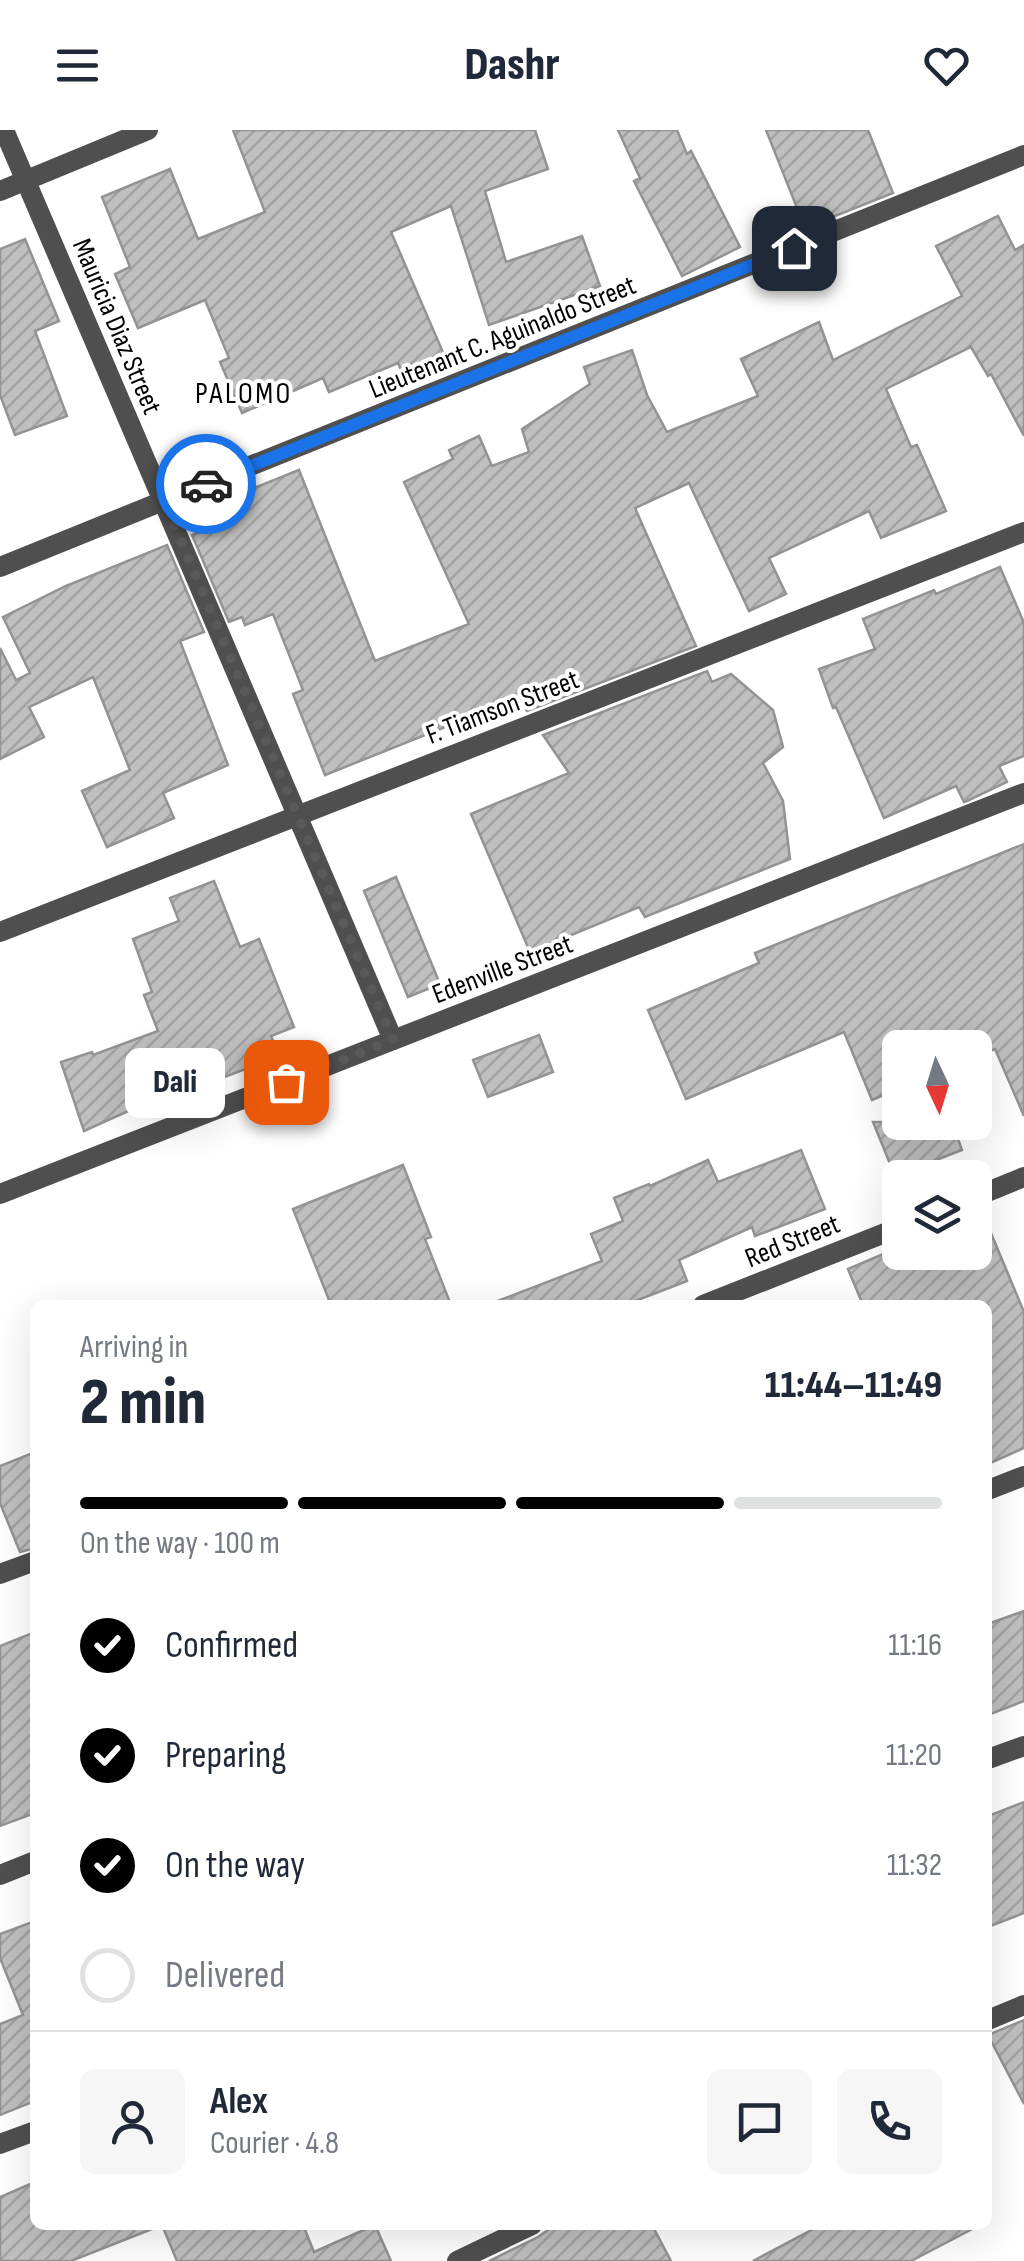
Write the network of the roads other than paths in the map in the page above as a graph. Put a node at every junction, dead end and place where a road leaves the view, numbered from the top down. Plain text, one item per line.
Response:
1 (4, 130) edge
2 (148, 130) edge
3 (1024, 155) edge
4 (26, 180) junction
5 (0, 190) edge
6 (164, 501) junction
7 (1024, 532) edge
8 (0, 567) edge
9 (1024, 793) edge
10 (297, 815) junction
11 (0, 932) edge
12 (393, 1040) junction
13 (1024, 1177) edge
14 (992, 1190) edge
15 (0, 1194) edge
16 (882, 1234) edge
17 (717, 1300) edge
18 (1024, 1476) edge
19 (992, 1488) edge
20 (30, 1563) edge
21 (0, 1574) edge
22 (1024, 1746) edge
23 (992, 1758) edge
24 (30, 1863) edge
25 (0, 1874) edge
26 (1024, 2005) edge
27 (992, 2018) edge
28 (30, 2132) edge
29 (0, 2144) edge
30 (522, 2230) edge
31 (457, 2261) edge

1 - 4 street, Mauricia Diaz Street
2 - 4 street
3 - 6 street, Lieutenant C. Aguinaldo Street
4 - 5 street
4 - 6 street, Mauricia Diaz Street
6 - 8 street, Lieutenant C. Aguinaldo Street
6 - 10 street, Mauricia Diaz Street
7 - 10 street, F. Tiamson Street
9 - 12 street, Edenville Street
10 - 11 street, F. Tiamson Street
10 - 12 street, Mauricia Diaz Street
12 - 15 street, Edenville Street
13 - 14 street
16 - 17 street, Red Street
18 - 19 street
20 - 21 street
22 - 23 street
24 - 25 street
26 - 27 street
28 - 29 street
30 - 31 street

